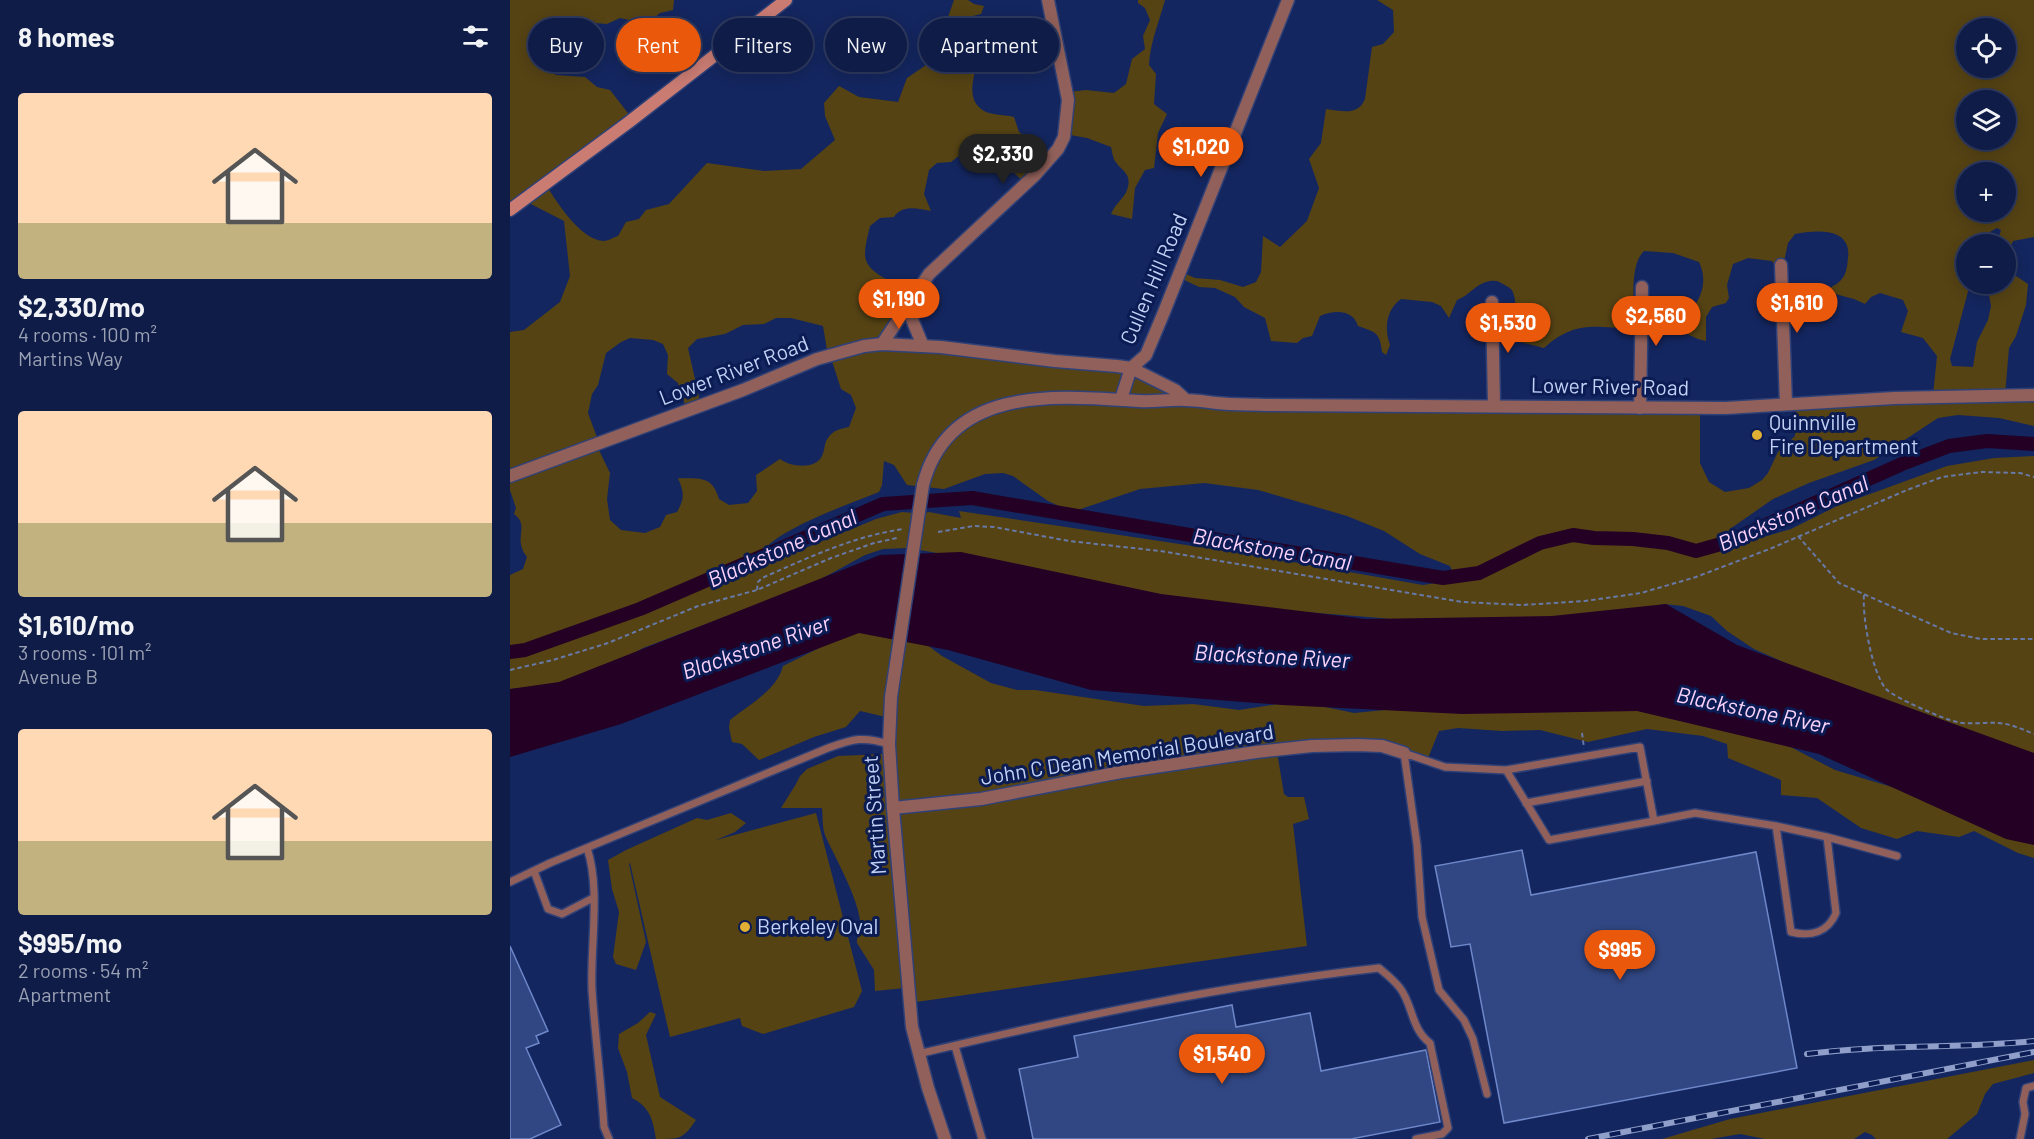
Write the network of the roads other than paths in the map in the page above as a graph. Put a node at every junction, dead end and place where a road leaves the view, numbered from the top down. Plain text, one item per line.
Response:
1 (786, 0) edge
2 (1048, 0) edge
3 (1288, 0) edge
4 (510, 210) edge
5 (1781, 265) dead end
6 (1642, 287) dead end
7 (1492, 302) dead end
8 (909, 305) junction
9 (882, 344) junction
10 (923, 346) junction
11 (1131, 368) junction
12 (2034, 395) edge
13 (1121, 399) junction
14 (1186, 399) junction
15 (1786, 404) junction
16 (1494, 405) junction
17 (1640, 408) junction
18 (510, 476) edge
19 (923, 485) joint
20 (889, 744) junction
21 (1404, 753) junction
22 (1506, 770) junction
23 (1647, 781) junction
24 (1526, 803) junction
25 (892, 808) junction
26 (1654, 821) junction
27 (1776, 826) junction
28 (1827, 837) junction
29 (587, 848) junction
30 (1897, 856) dead end
31 (534, 871) junction
32 (510, 882) edge
33 (593, 898) junction
34 (955, 1046) junction
35 (918, 1054) junction
36 (2034, 1086) edge
37 (1487, 1094) dead end
38 (609, 1139) edge
39 (945, 1139) edge
40 (982, 1139) edge
41 (1416, 1139) edge
42 (2020, 1139) edge

1 - 4 main road
2 - 8 street
3 - 11 street, Cullen Hill Road
5 - 15 street
6 - 17 street
7 - 16 street
8 - 9 street
8 - 10 street
9 - 10 street, Lower River Road
9 - 18 street, Lower River Road
10 - 11 street, Lower River Road
11 - 13 street
11 - 14 street, Lower River Road
12 - 15 street, Lower River Road
13 - 14 street, Lower River Road
13 - 19 street, Lower River Road
14 - 16 street, Lower River Road
15 - 17 street, Lower River Road
16 - 17 street, Lower River Road
19 - 20 street, Martin Street, bridge
20 - 25 street, Martin Street
20 - 29 lane
21 - 22 lane
21 - 25 street, John C Dean Memorial Boulevard
21 - 37 lane
22 - 23 lane
22 - 24 lane
23 - 24 lane
23 - 26 lane
24 - 26 lane
25 - 35 street, Martin Street
26 - 27 lane
27 - 28 lane
27 - 28 lane
28 - 30 lane
29 - 31 lane
29 - 33 lane
31 - 32 lane
31 - 33 lane
33 - 38 lane
34 - 35 lane
34 - 40 lane
34 - 41 lane
35 - 39 street, Martin Street
36 - 42 lane

